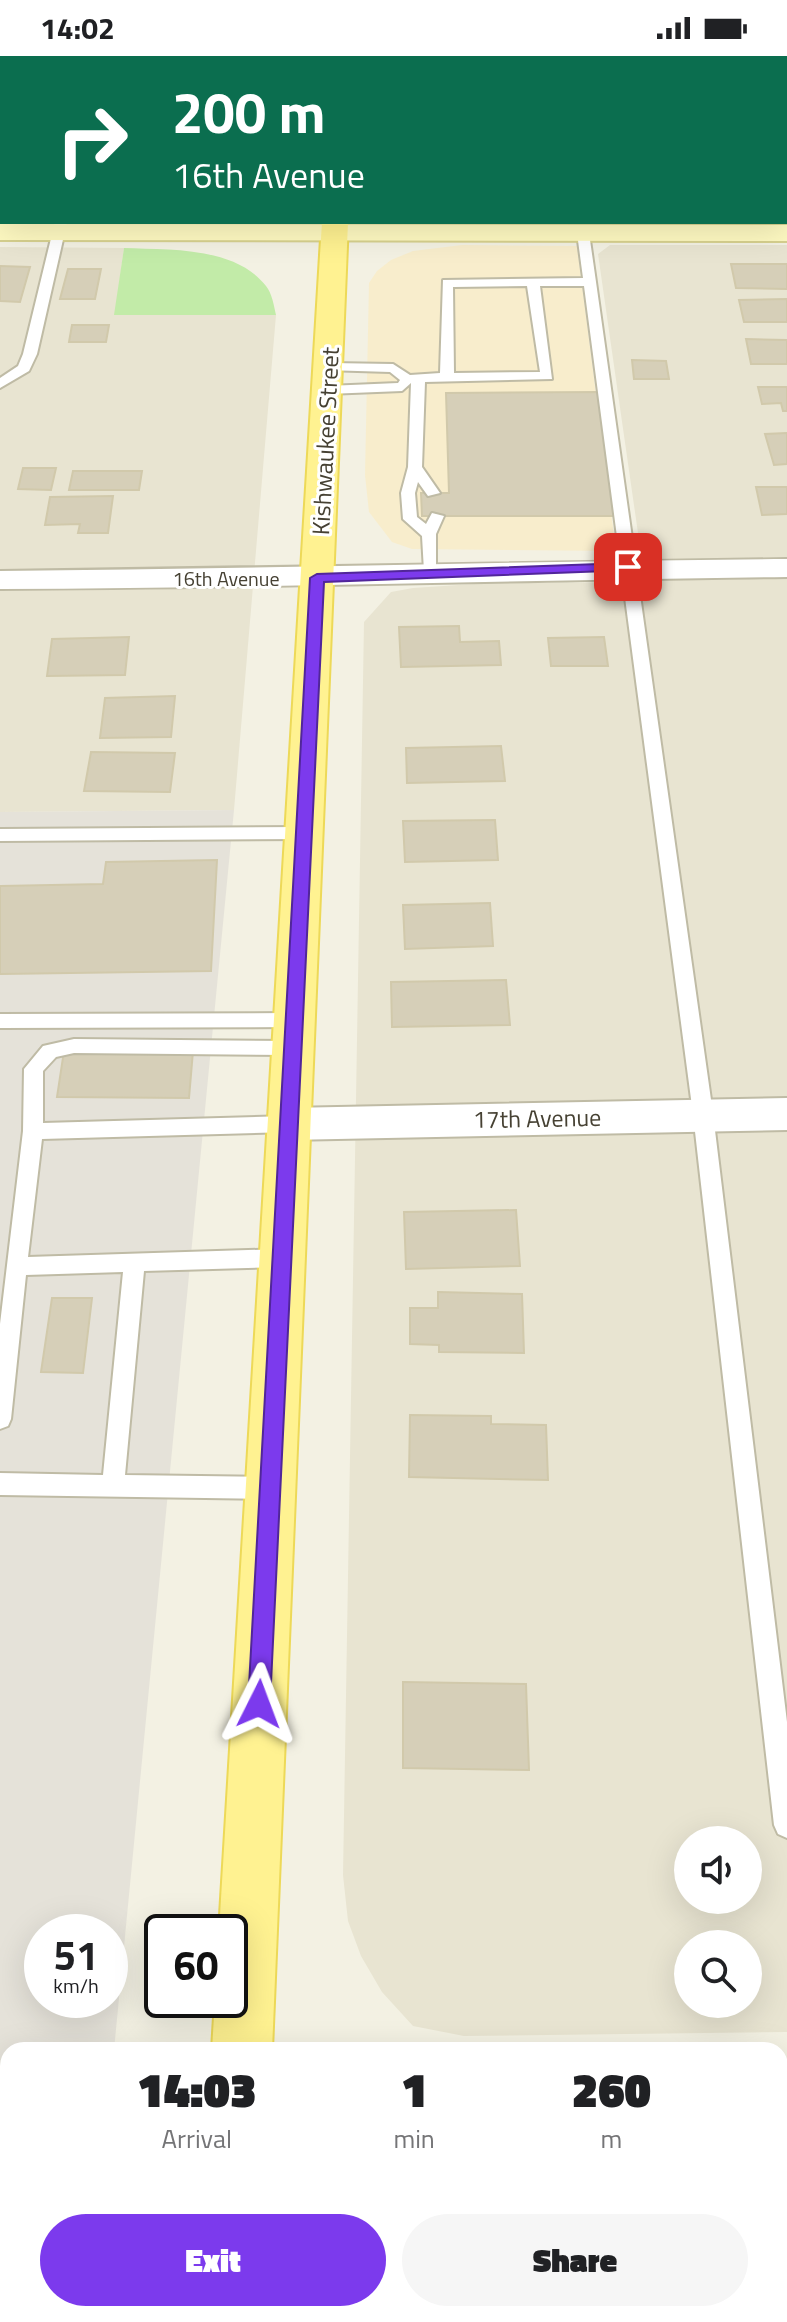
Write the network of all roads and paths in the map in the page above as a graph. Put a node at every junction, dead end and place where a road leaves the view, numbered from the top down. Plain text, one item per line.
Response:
1 (60, 227) edge
2 (335, 227) edge
3 (551, 227) edge
4 (0, 232) edge
5 (583, 233) junction
6 (787, 233) edge
7 (533, 282) junction
8 (590, 282) junction
9 (447, 377) junction
10 (329, 378) junction
11 (413, 379) junction
12 (0, 384) edge
13 (415, 467) junction
14 (433, 493) dead end
15 (437, 516) dead end
16 (429, 534) junction
17 (628, 567) junction
18 (787, 568) edge
19 (431, 571) junction
20 (317, 578) junction
21 (0, 580) edge
22 (304, 833) junction
23 (0, 835) edge
24 (0, 1021) edge
25 (293, 1034) junction
26 (703, 1114) junction
27 (787, 1114) edge
28 (288, 1124) junction
29 (33, 1131) junction
30 (282, 1258) junction
31 (134, 1263) junction
32 (17, 1266) junction
33 (0, 1419) edge
34 (0, 1484) edge
35 (113, 1487) junction
36 (270, 1488) junction
37 (787, 1825) edge
38 (242, 2042) edge

1 - 2 main road
1 - 4 main road
1 - 12 lane
2 - 3 main road
2 - 10 main road, Kishwaukee Street
3 - 5 main road
5 - 6 main road
5 - 8 lane
7 - 8 lane
7 - 9 lane
7 - 9 lane
8 - 17 lane
9 - 11 lane
10 - 11 lane
10 - 11 lane
10 - 20 main road, Kishwaukee Street
11 - 13 lane
13 - 14 lane
13 - 16 lane
15 - 16 lane
16 - 19 lane
17 - 18 street, 16th Avenue
17 - 19 street, 16th Avenue
17 - 26 lane
19 - 20 street, 16th Avenue
20 - 21 street, 16th Avenue
20 - 22 main road, Kishwaukee Street
22 - 23 lane
22 - 25 main road, Kishwaukee Street
24 - 25 lane
25 - 28 main road, Kishwaukee Street
25 - 29 lane
26 - 27 street, 17th Avenue
26 - 28 street, 17th Avenue
26 - 37 lane
28 - 29 lane
28 - 30 main road, Kishwaukee Street
29 - 32 lane
30 - 31 lane
30 - 36 main road, Kishwaukee Street
31 - 32 lane
31 - 35 lane
32 - 33 lane
34 - 35 lane
35 - 36 lane
36 - 38 main road, Kishwaukee Street

